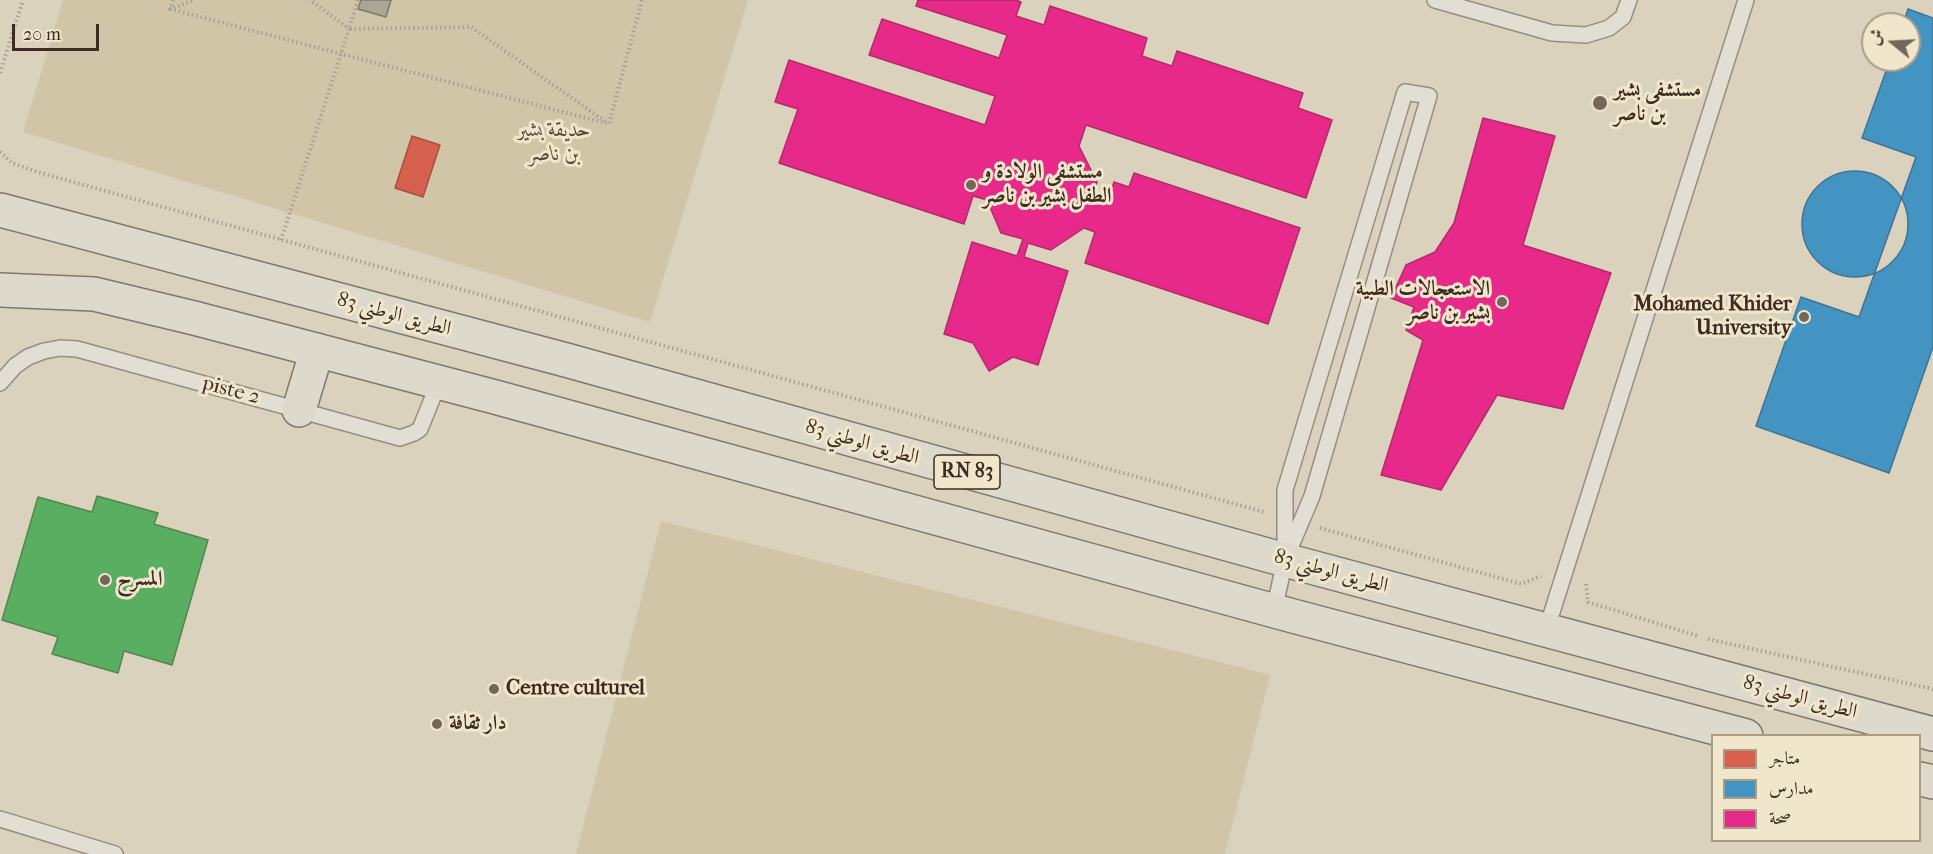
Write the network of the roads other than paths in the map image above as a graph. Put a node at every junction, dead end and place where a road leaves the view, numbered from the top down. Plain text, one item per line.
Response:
1 (1435, 0) edge
2 (1629, 0) edge
3 (1746, 0) edge
4 (0, 210) edge
5 (0, 290) edge
6 (317, 350) junction
7 (439, 382) junction
8 (0, 383) edge
9 (299, 410) junction
10 (1286, 560) junction
11 (1274, 611) junction
12 (1546, 631) junction
13 (1742, 734) edge
14 (1933, 734) edge
15 (0, 819) edge
16 (115, 854) edge

1 - 2 lane
3 - 12 lane
4 - 10 highway, الطريق الوطني 83 / RN 83
5 - 6 highway, RN 83
6 - 7 highway, RN 83
6 - 9 highway
7 - 9 lane, piste 2
7 - 11 highway, RN 83
8 - 9 lane, piste 2
10 - 10 lane
10 - 11 lane
10 - 12 highway, الطريق الوطني 83 / RN 83
11 - 13 highway, RN 83
12 - 14 highway, الطريق الوطني 83 / RN 83
15 - 16 lane

